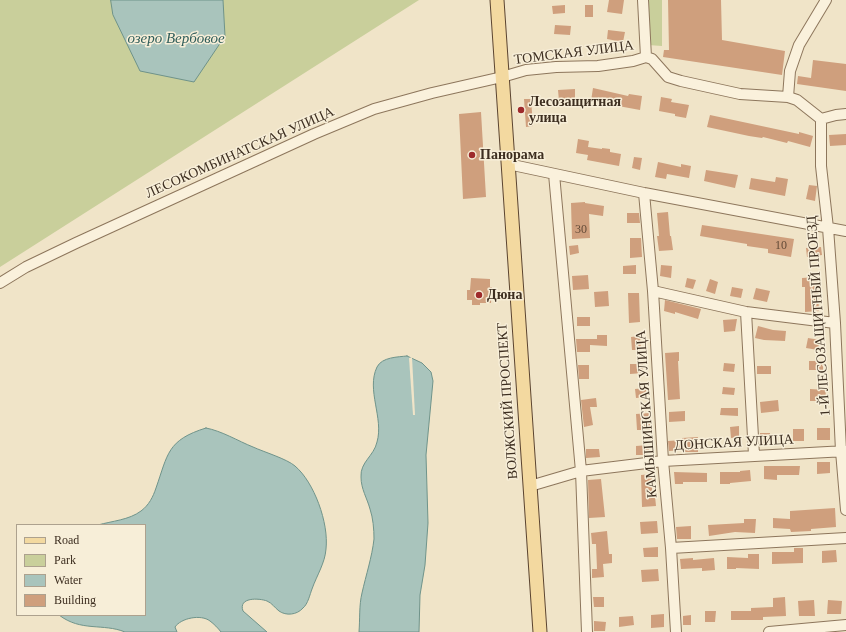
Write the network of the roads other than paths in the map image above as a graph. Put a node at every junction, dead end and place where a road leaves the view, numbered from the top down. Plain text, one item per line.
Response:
1 (497, 0) edge
2 (643, 0) edge
3 (826, 0) edge
4 (646, 57) junction
5 (502, 77) junction
6 (788, 97) junction
7 (846, 114) edge
8 (821, 120) junction
9 (508, 164) junction
10 (554, 174) junction
11 (644, 194) junction
12 (828, 228) junction
13 (846, 231) edge
14 (0, 282) edge
15 (653, 291) junction
16 (746, 312) junction
17 (835, 323) junction
18 (844, 451) edge
19 (754, 455) junction
20 (663, 462) junction
21 (581, 471) junction
22 (530, 486) junction
23 (846, 510) edge
24 (846, 538) edge
25 (671, 548) junction
26 (846, 626) edge
27 (540, 632) edge
28 (587, 632) edge
29 (676, 632) edge
30 (769, 632) edge

1 - 5 main road, ВОЛЖСКИЙ ПРОСПЕКТ
2 - 4 street
3 - 6 street
4 - 5 street, ТОМСКАЯ УЛИЦА
4 - 6 street, ТОМСКАЯ УЛИЦА
5 - 9 main road, ВОЛЖСКИЙ ПРОСПЕКТ
5 - 14 street, ЛЕСОКОМБИНАТСКАЯ УЛИЦА
6 - 8 street, ТОМСКАЯ УЛИЦА
7 - 8 street
8 - 12 street, 1-Й ЛЕСОЗАЩИТНЫЙ ПРОЕЗД
9 - 10 street
9 - 22 main road, ВОЛЖСКИЙ ПРОСПЕКТ
10 - 11 street
10 - 21 street
11 - 12 street
11 - 15 street, КАМЫШИНСКАЯ УЛИЦА
12 - 13 street
12 - 17 street, 1-Й ЛЕСОЗАЩИТНЫЙ ПРОЕЗД
15 - 16 street
15 - 20 street, КАМЫШИНСКАЯ УЛИЦА
16 - 17 street
16 - 19 street
17 - 18 street, 1-Й ЛЕСОЗАЩИТНЫЙ ПРОЕЗД
18 - 19 street, ДОНСКАЯ УЛИЦА
18 - 23 street, 1-Й ЛЕСОЗАЩИТНЫЙ ПРОЕЗД
19 - 20 street, ДОНСКАЯ УЛИЦА
20 - 21 street, ДОНСКАЯ УЛИЦА
20 - 25 street, КАМЫШИНСКАЯ УЛИЦА
21 - 22 street, ДОНСКАЯ УЛИЦА
21 - 28 street
22 - 27 main road, ВОЛЖСКИЙ ПРОСПЕКТ
24 - 25 street
25 - 29 street, КАМЫШИНСКАЯ УЛИЦА
26 - 30 street

